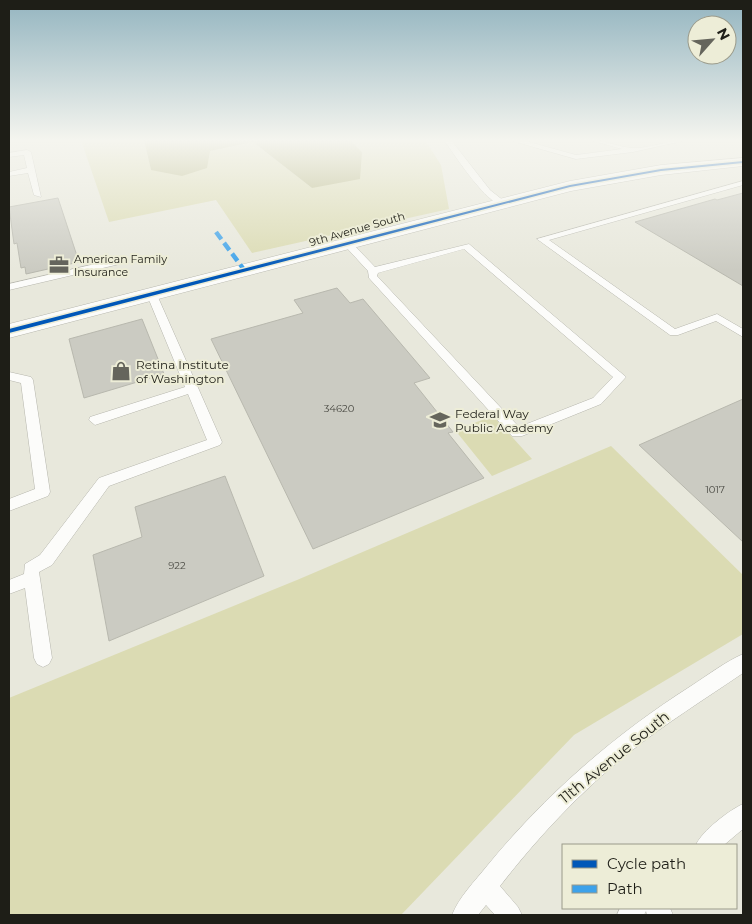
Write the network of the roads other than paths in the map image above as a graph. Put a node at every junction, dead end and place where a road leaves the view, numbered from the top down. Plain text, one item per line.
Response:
1 (35, 183) edge
2 (480, 183) edge
3 (585, 183) edge
4 (743, 183) edge
5 (38, 195) dead end
6 (501, 203) junction
7 (348, 244) junction
8 (121, 261) dead end
9 (373, 271) junction
10 (9, 287) edge
11 (152, 295) junction
12 (9, 330) edge
13 (743, 334) edge
14 (9, 376) edge
15 (192, 389) junction
16 (95, 420) dead end
17 (9, 505) edge
18 (32, 578) junction
19 (9, 587) edge
20 (43, 658) dead end
21 (743, 663) edge
22 (743, 815) edge
23 (707, 844) edge
24 (486, 887) junction
25 (464, 915) edge
26 (510, 915) edge

1 - 5 lane
2 - 6 lane
3 - 6 street, 9th Avenue South
4 - 13 lane
6 - 7 street, 9th Avenue South
7 - 9 lane
7 - 11 street, 9th Avenue South
8 - 10 lane
9 - 9 lane
11 - 12 street, 9th Avenue South
11 - 15 lane
14 - 17 lane
15 - 16 lane
15 - 18 lane
18 - 19 lane
18 - 20 lane
21 - 24 lane, 11th Avenue South
22 - 23 lane
24 - 25 lane, 11th Avenue South
24 - 26 lane

